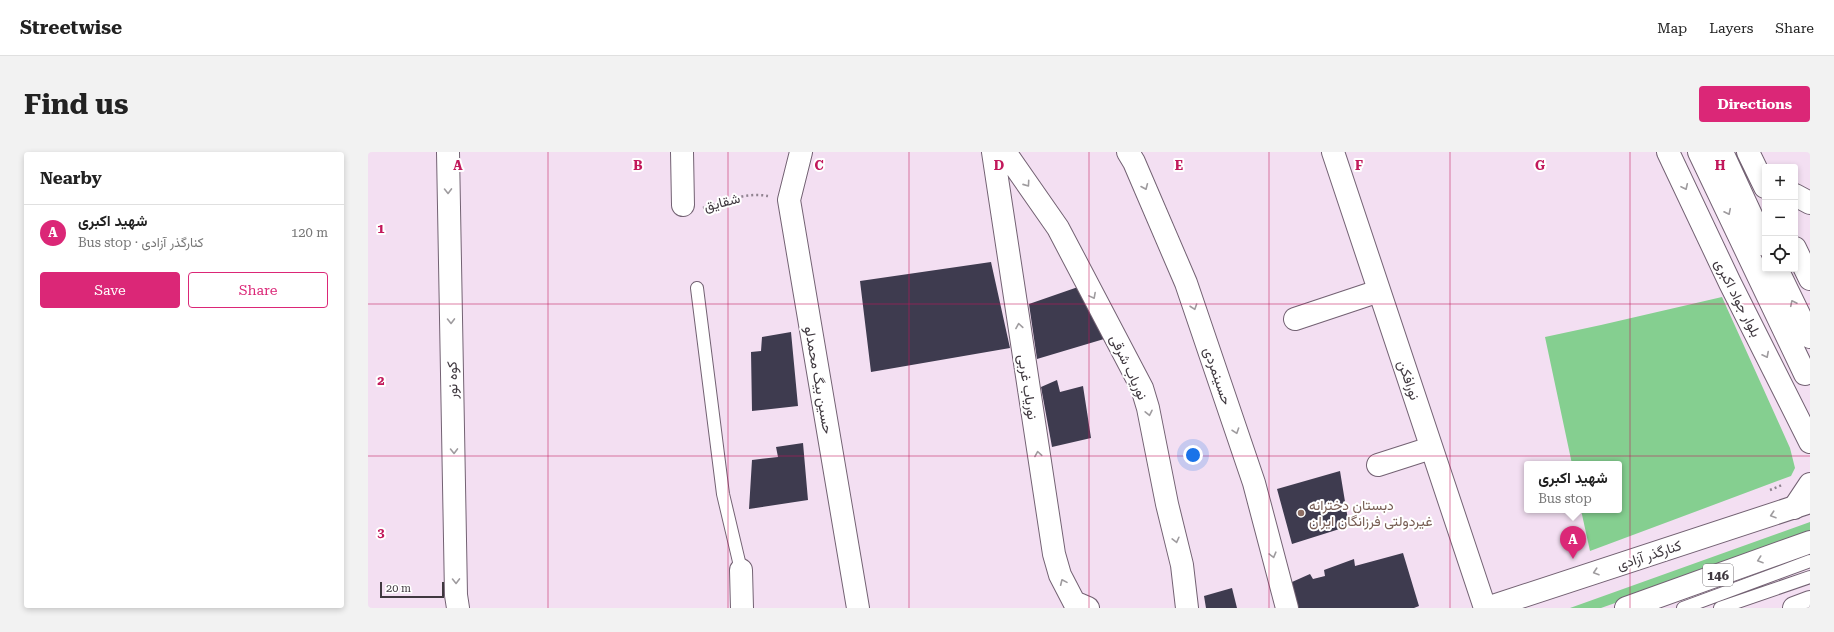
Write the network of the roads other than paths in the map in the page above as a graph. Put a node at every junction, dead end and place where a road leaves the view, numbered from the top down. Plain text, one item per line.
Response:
1 (448, 152) edge
2 (682, 152) edge
3 (801, 152) edge
4 (993, 152) edge
5 (1005, 152) edge
6 (1128, 152) edge
7 (1333, 152) edge
8 (1668, 152) edge
9 (1699, 152) edge
10 (1722, 152) edge
11 (1748, 152) edge
12 (1762, 179) edge
13 (1798, 197) edge
14 (1810, 203) edge
15 (683, 205) road end
16 (1762, 239) edge
17 (1798, 254) edge
18 (1778, 272) edge
19 (1810, 279) edge
20 (698, 288) dead end
21 (1379, 292) junction
22 (1296, 319) dead end
23 (1810, 337) edge
24 (1805, 374) dead end
25 (1808, 434) edge
26 (1432, 448) junction
27 (1378, 465) dead end
28 (1810, 484) edge
29 (1802, 505) edge
30 (1810, 542) edge
31 (1810, 561) edge
32 (741, 570) joint
33 (1810, 577) edge
34 (1810, 602) edge
35 (458, 608) edge
36 (742, 608) edge
37 (858, 608) edge
38 (1088, 608) edge
39 (1187, 608) edge
40 (1287, 608) edge
41 (1486, 608) edge
42 (1626, 608) edge
43 (1683, 608) edge
44 (1720, 608) edge
45 (1794, 608) edge

1 -> 35 street, کوه نور
2 - 15 street, شقایق
3 - 37 street, حسین بیگ محمدلو
38 -> 4 street, نوریاب غربی
5 -> 39 street, نوریاب شرقی
6 -> 40 street, حسینمردی
7 - 21 street, نورافکن
8 -> 25 street, بلوار جواد اکبری
9 -> 24 street
10 - 16 street
11 - 12 street
13 - 14 street
17 - 19 street
23 -> 18 street
20 - 32 lane
21 - 22 street
21 - 26 street, نورافکن
26 - 27 street
26 - 41 street, نورافکن
28 - 29 street
29 -> 41 street, کنارگذر آزادی
30 -> 42 street, 146
31 - 43 lane
32 - 36 street
33 - 44 lane
34 - 45 street

